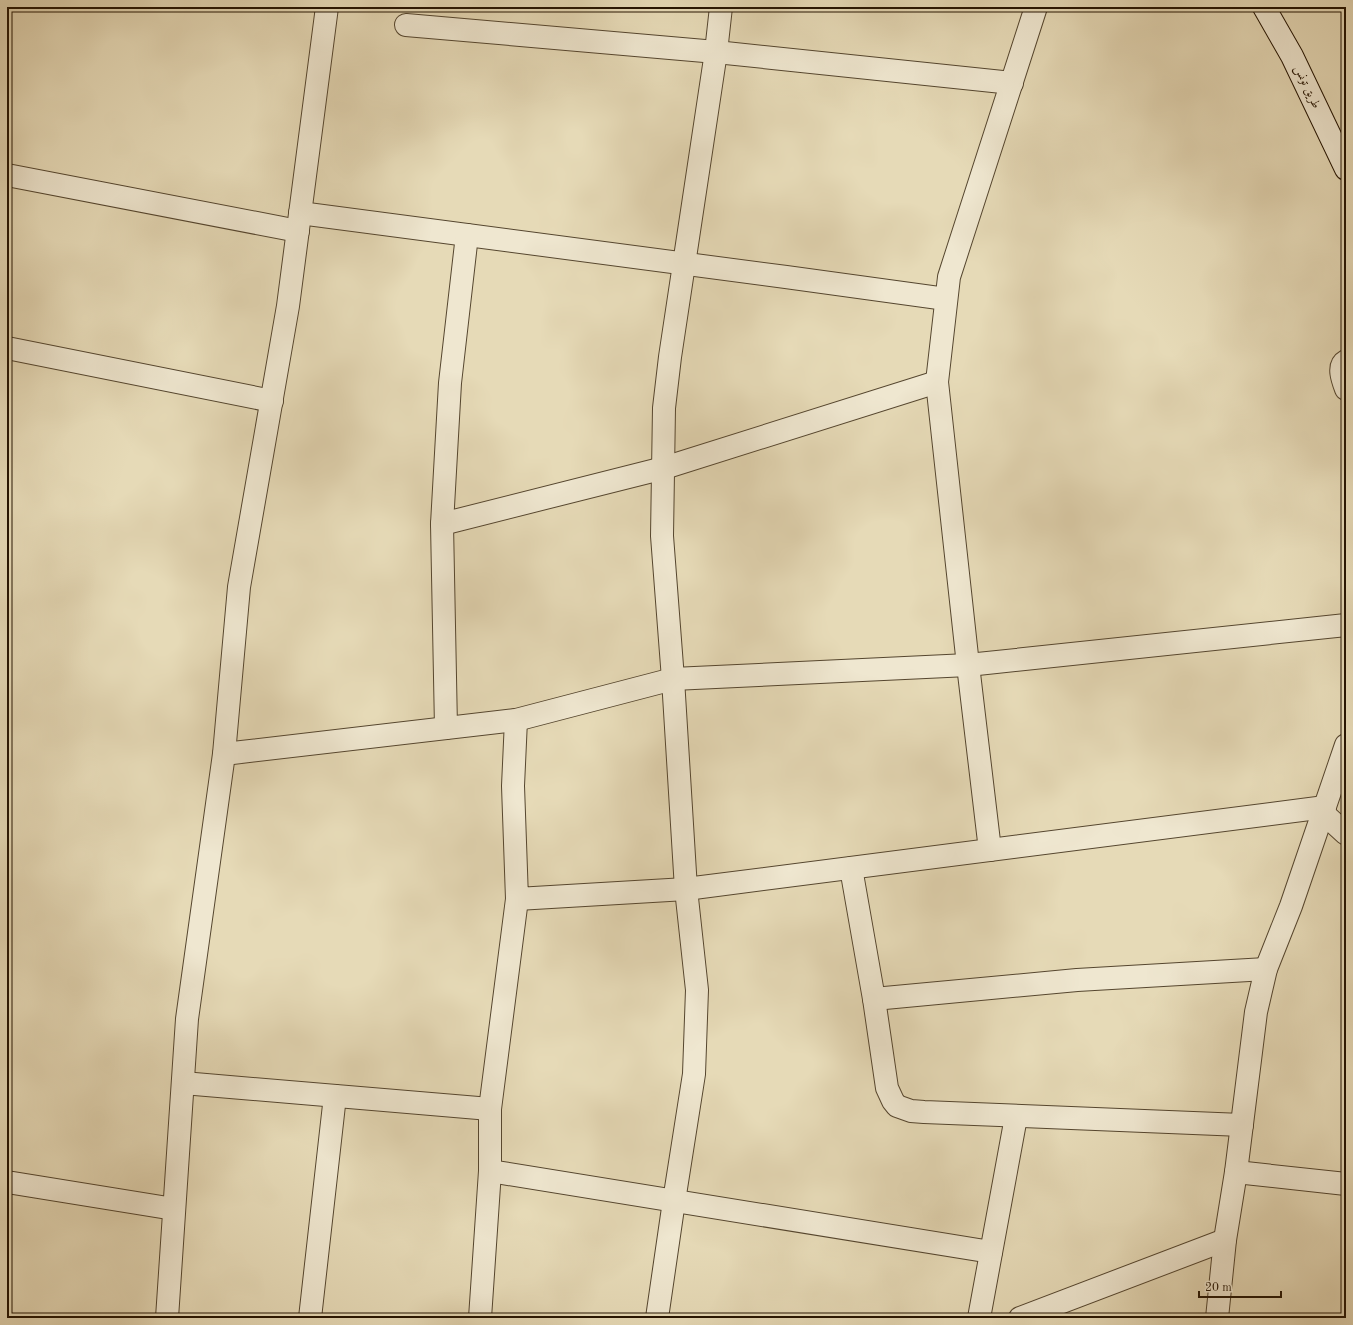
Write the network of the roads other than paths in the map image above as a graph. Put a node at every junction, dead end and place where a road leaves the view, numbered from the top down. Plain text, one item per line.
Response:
1 (327, 7) edge
2 (721, 7) edge
3 (1036, 7) edge
4 (1264, 7) edge
5 (406, 25) dead end
6 (716, 52) junction
7 (1012, 83) junction
8 (1346, 169) edge
9 (7, 175) edge
10 (299, 222) junction
11 (467, 235) junction
12 (685, 263) junction
13 (946, 300) junction
14 (7, 348) edge
15 (1346, 361) edge
16 (938, 382) junction
17 (1346, 389) edge
18 (272, 401) junction
19 (664, 468) junction
20 (442, 524) junction
21 (1346, 625) edge
22 (968, 665) junction
23 (673, 679) junction
24 (516, 720) junction
25 (446, 728) junction
26 (1346, 745) edge
27 (224, 754) junction
28 (1324, 810) junction
29 (1346, 834) edge
30 (990, 850) junction
31 (851, 868) junction
32 (686, 889) junction
33 (517, 899) junction
34 (1266, 969) junction
35 (874, 999) junction
36 (183, 1083) junction
37 (335, 1096) junction
38 (490, 1109) junction
39 (1016, 1117) junction
40 (1242, 1125) junction
41 (490, 1170) junction
42 (1236, 1172) junction
43 (7, 1182) edge
44 (1346, 1184) edge
45 (674, 1201) junction
46 (174, 1209) junction
47 (1225, 1240) junction
48 (992, 1252) junction
49 (167, 1318) edge
50 (310, 1318) edge
51 (480, 1318) edge
52 (658, 1318) edge
53 (979, 1318) edge
54 (1020, 1318) edge
55 (1217, 1318) edge

1 - 10 street
2 - 6 street
3 - 7 street
4 - 8 street, طريق تونس
5 - 6 street
6 - 7 street
6 - 12 street
7 - 13 street
9 - 10 street
10 - 11 street
10 - 18 street
11 - 12 street
11 - 20 street
12 - 13 street
12 - 19 street
13 - 16 street
14 - 18 street
15 - 17 street
16 - 19 street
16 - 22 street
18 - 27 street
19 - 20 street
19 - 23 street
20 - 25 street
21 - 22 street
22 - 23 street
22 - 30 street
23 - 24 street
23 - 32 street
24 - 25 street
24 - 33 street
25 - 27 street
26 - 28 street
27 - 36 street
28 - 29 street
28 - 30 street
28 - 34 street
30 - 31 street
31 - 32 street
31 - 35 street
32 - 33 street
32 - 45 street
33 - 38 street
34 - 35 street
34 - 40 street
35 - 39 street
36 - 37 street
36 - 46 street
37 - 38 street
37 - 50 street
38 - 41 street
39 - 40 street
39 - 48 street
40 - 42 street
41 - 45 street
41 - 51 street
42 - 44 street
42 - 47 street
43 - 46 street
45 - 48 street
45 - 52 street
46 - 49 street
47 - 54 street
47 - 55 street
48 - 53 street

